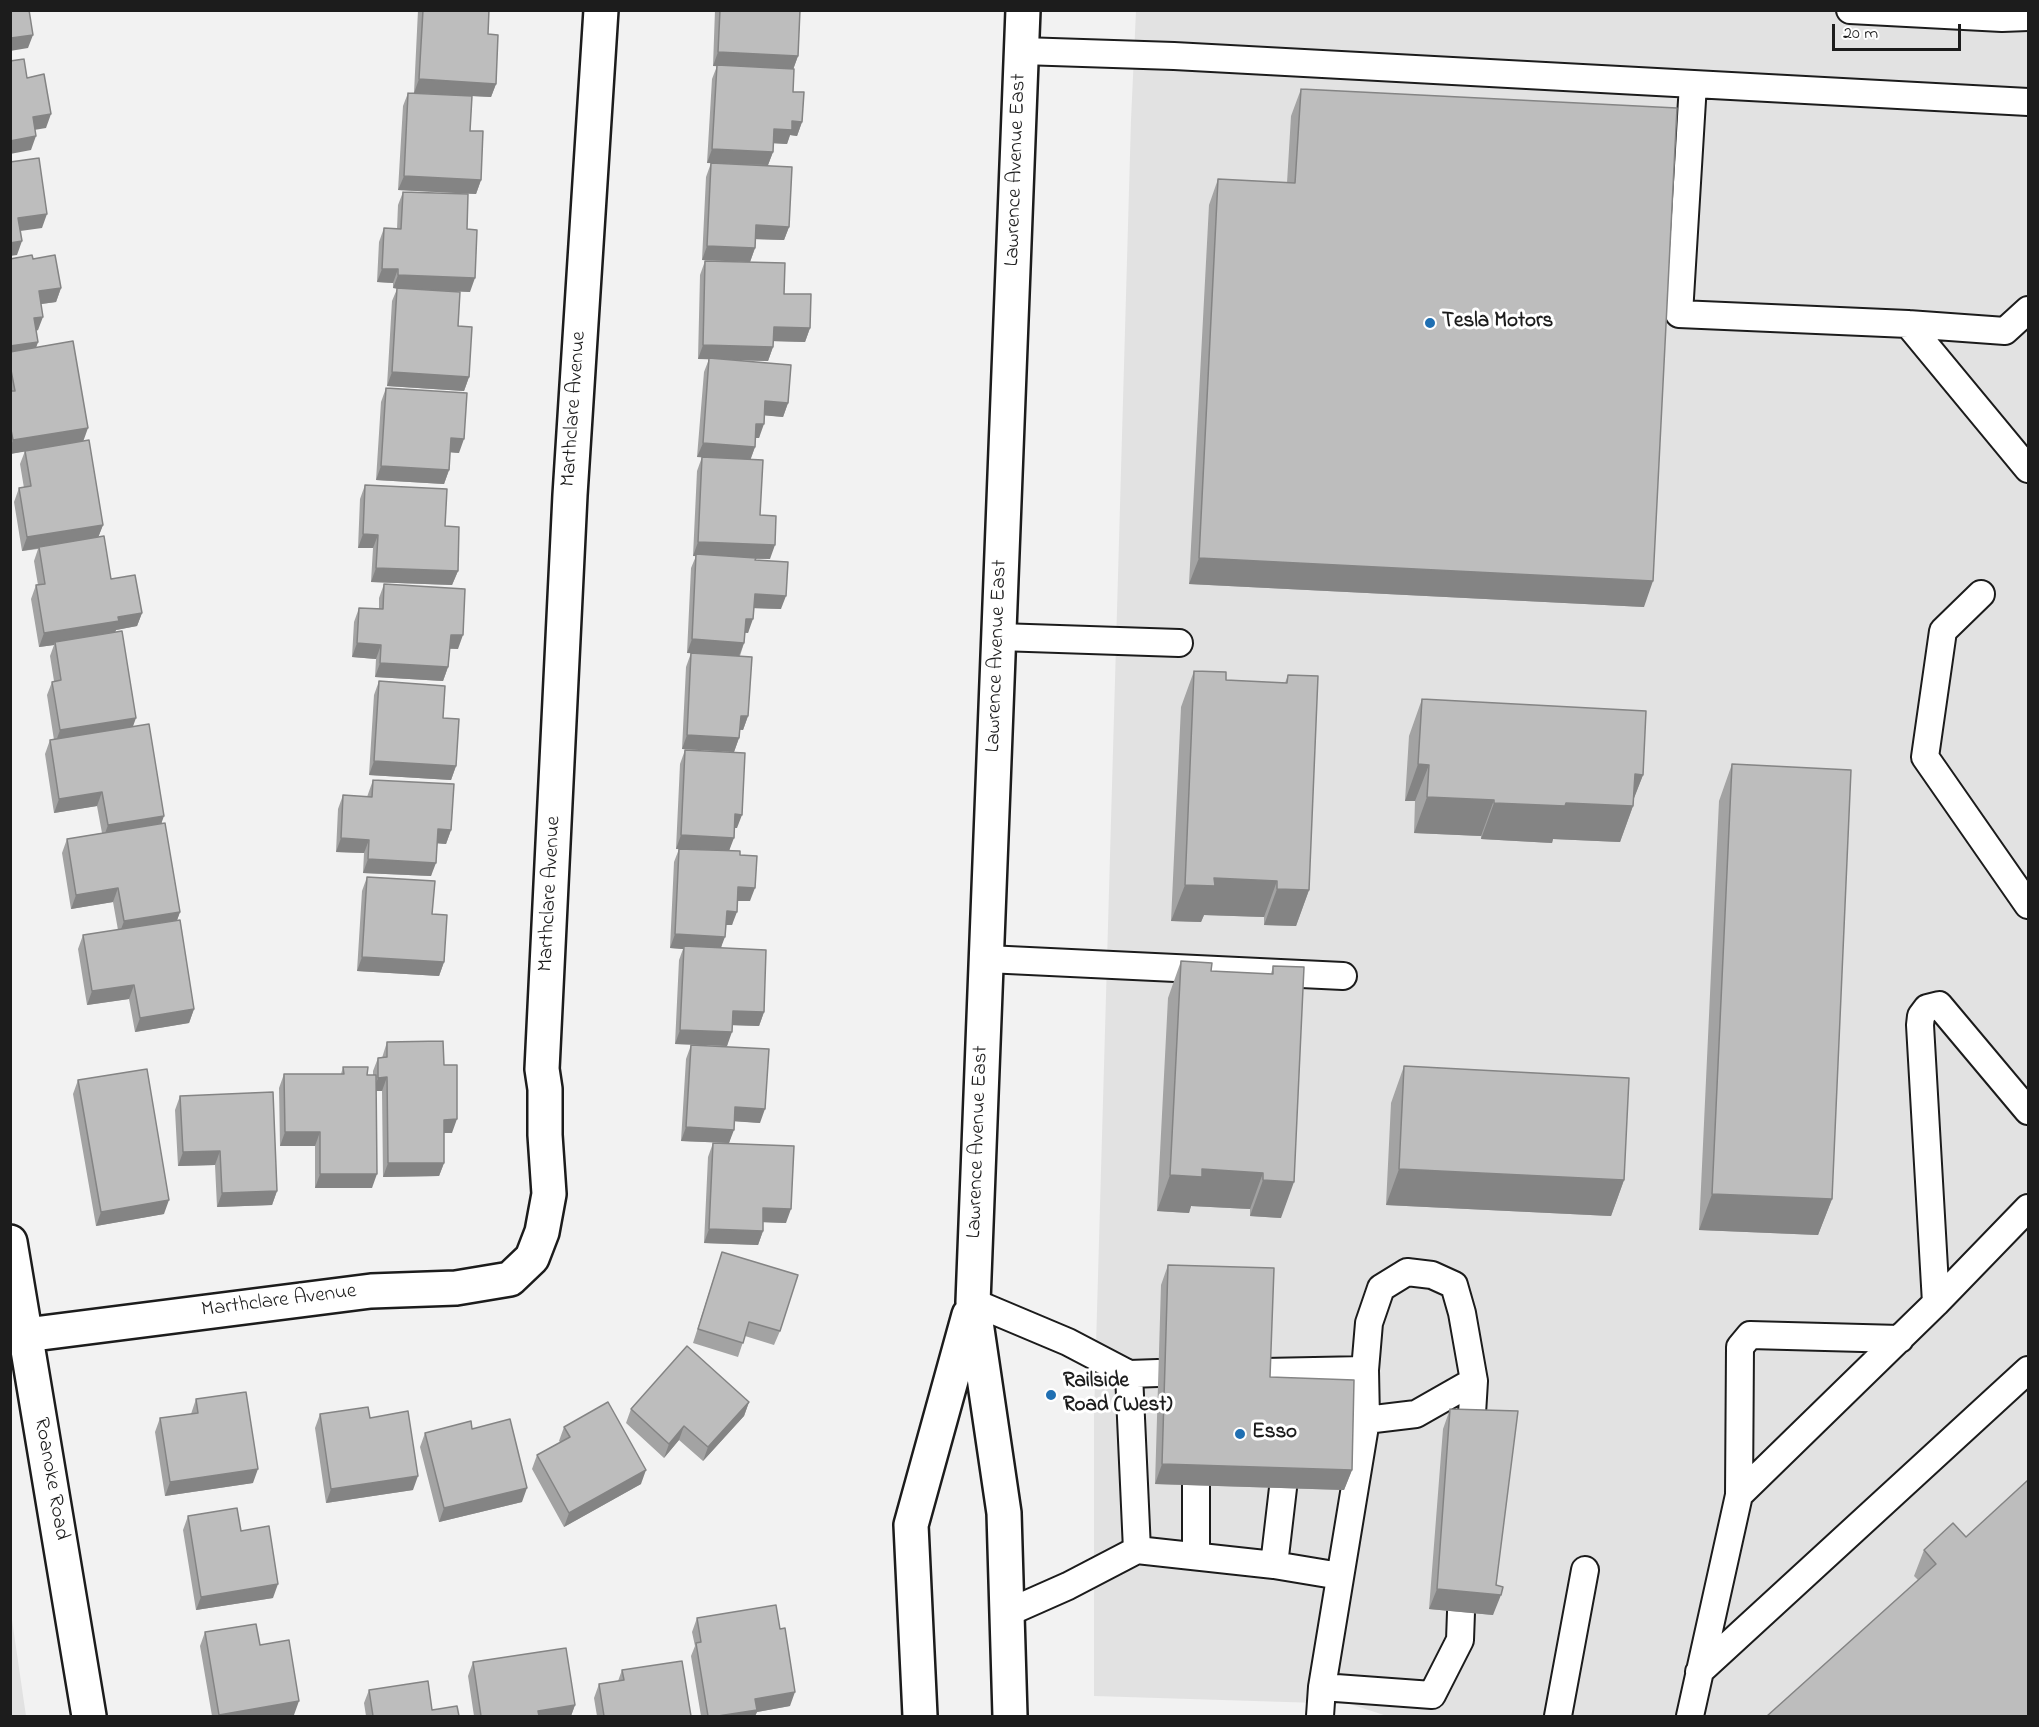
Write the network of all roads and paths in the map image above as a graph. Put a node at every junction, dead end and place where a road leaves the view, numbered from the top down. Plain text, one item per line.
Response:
1 (602, 10) edge
2 (1023, 10) edge
3 (1850, 10) edge
4 (2028, 17) edge
5 (1022, 51) junction
6 (1693, 84) junction
7 (2028, 102) edge
8 (2028, 310) edge
9 (1908, 324) junction
10 (2028, 469) edge
11 (1981, 594) dead end
12 (999, 638) junction
13 (1179, 644) dead end
14 (2028, 904) edge
15 (987, 959) junction
16 (1343, 976) dead end
17 (2028, 1111) edge
18 (2028, 1208) edge
19 (10, 1242) edge
20 (973, 1302) junction
21 (1936, 1303) junction
22 (18, 1336) edge
23 (1900, 1339) junction
24 (1365, 1370) junction
25 (2028, 1370) edge
26 (1298, 1371) junction
27 (1264, 1372) edge
28 (1158, 1373) dead end
29 (1129, 1374) junction
30 (1474, 1382) junction
31 (1294, 1398) edge
32 (1366, 1420) junction
33 (1471, 1430) edge
34 (1196, 1485) edge
35 (1283, 1488) edge
36 (1739, 1495) junction
37 (1137, 1550) junction
38 (1196, 1556) junction
39 (1274, 1565) junction
40 (1585, 1570) dead end
41 (1340, 1576) junction
42 (1461, 1612) edge
43 (1007, 1613) junction
44 (1699, 1672) junction
45 (1322, 1687) junction
46 (89, 1716) edge
47 (920, 1716) edge
48 (1010, 1716) edge
49 (1320, 1716) edge
50 (1558, 1716) edge
51 (1690, 1716) edge

1 - 22 street, Marthclare Avenue
2 - 5 street, Lawrence Avenue East
3 - 4 lane
5 - 6 lane
5 - 12 street, Lawrence Avenue East
6 - 7 lane
6 - 9 lane
8 - 9 lane
9 - 10 lane
11 - 14 lane
12 - 13 lane
12 - 15 street, Lawrence Avenue East
15 - 16 lane
15 - 20 street, Lawrence Avenue East
17 - 21 lane
18 - 21 lane
19 - 22 street, Roanoke Road
20 - 29 lane
20 - 43 street, Lawrence Avenue East
20 - 47 street, Lawrence Avenue East
21 - 23 lane
22 - 46 street, Roanoke Road
23 - 36 lane
23 - 36 lane
24 - 26 lane
24 - 30 lane
24 - 32 lane
25 - 44 lane
26 - 27 lane
26 - 31 lane
28 - 29 lane
29 - 37 lane
30 - 32 lane
30 - 33 lane
32 - 41 lane
34 - 38 lane
35 - 39 lane
36 - 44 lane
37 - 38 lane
37 - 43 lane
38 - 39 lane
39 - 41 lane
40 - 50 lane
41 - 45 lane
42 - 45 lane
43 - 48 street, Lawrence Avenue East
44 - 51 lane
45 - 49 lane

